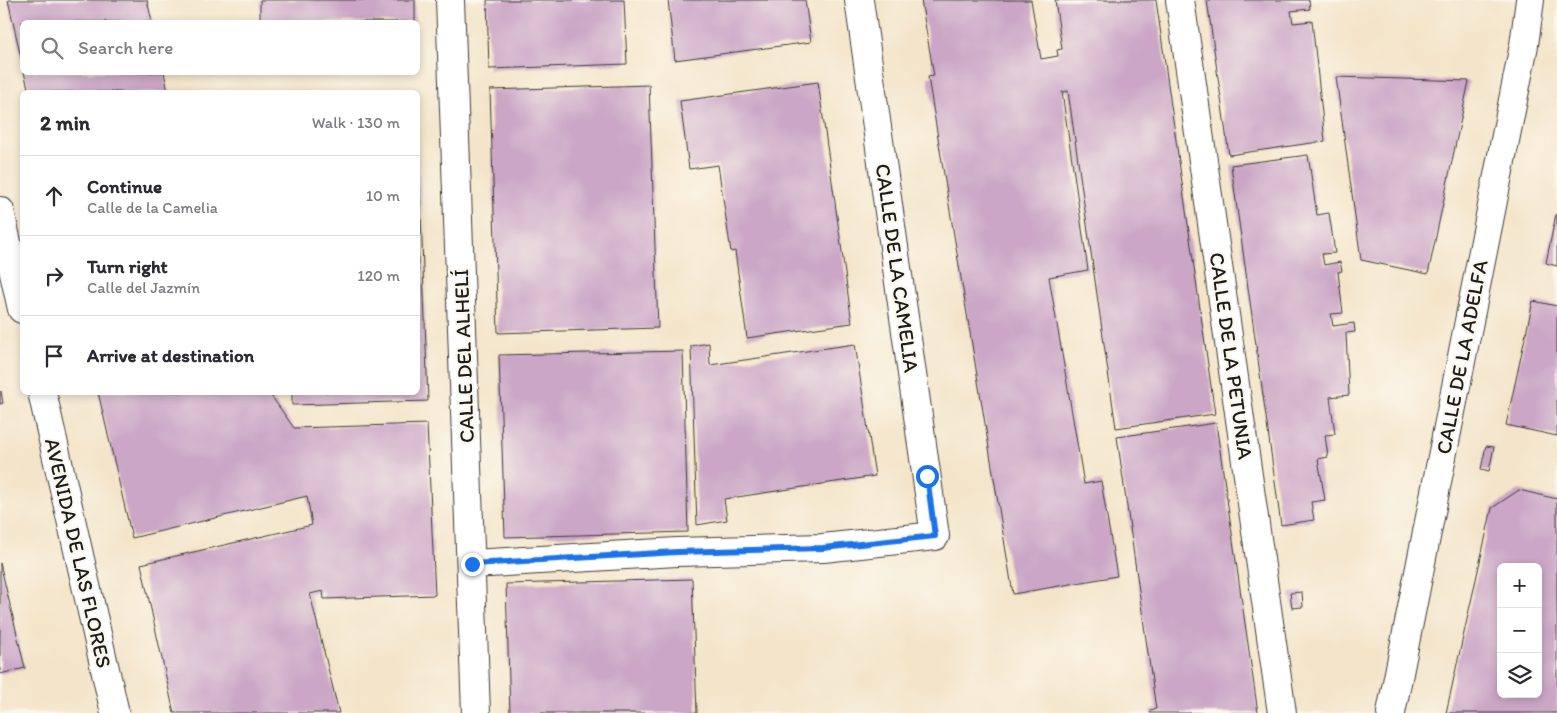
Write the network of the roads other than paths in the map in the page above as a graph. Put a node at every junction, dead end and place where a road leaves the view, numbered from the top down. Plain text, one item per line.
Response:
1 (450, 0) edge
2 (858, 0) edge
3 (1180, 0) edge
4 (1530, 0) edge
5 (0, 211) edge
6 (20, 300) edge
7 (43, 395) edge
8 (472, 564) junction
9 (115, 713) edge
10 (476, 713) edge
11 (1282, 713) edge
12 (1391, 713) edge

1 - 8 street, CALLE DEL ALHELÍ
2 - 8 street, CALLE DE LA CAMELIA
3 - 11 street, CALLE DE LA PETUNIA
4 - 12 street, CALLE DE LA ADELFA
5 - 6 street
7 - 9 street, AVENIDA DE LAS FLORES
8 - 10 street, CALLE DEL ALHELÍ

